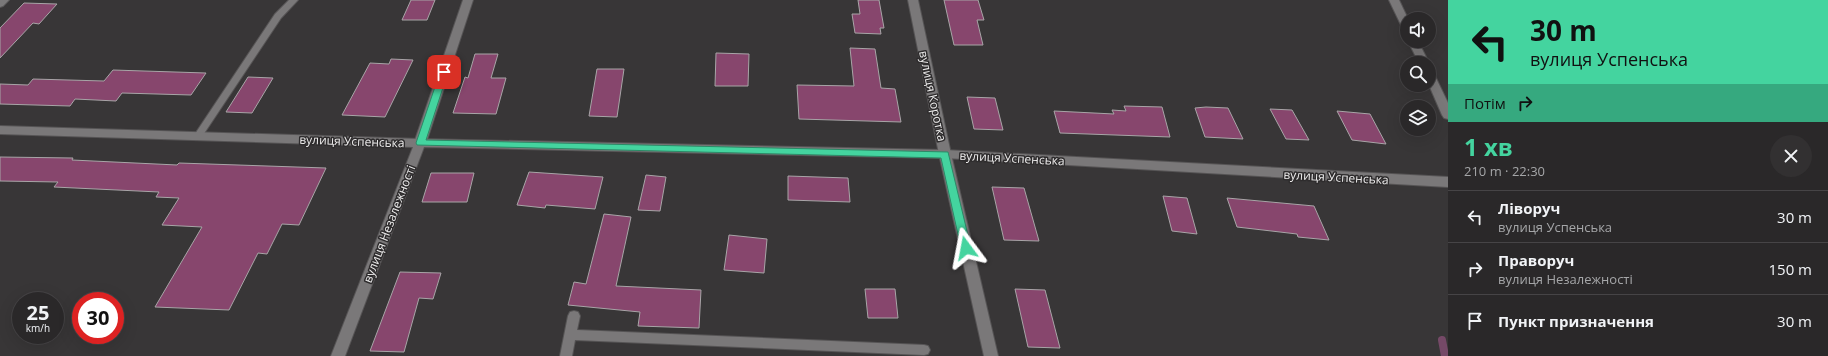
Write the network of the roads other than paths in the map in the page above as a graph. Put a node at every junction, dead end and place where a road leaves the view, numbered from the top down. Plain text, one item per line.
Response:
1 (4, 0) edge
2 (294, 0) edge
3 (468, 0) edge
4 (913, 0) edge
5 (1394, 0) edge
6 (0, 4) edge
7 (1400, 12) edge
8 (1436, 89) edge
9 (1448, 115) edge
10 (0, 130) edge
11 (198, 136) junction
12 (420, 143) junction
13 (945, 154) junction
14 (1448, 182) edge
15 (574, 316) dead end
16 (570, 335) junction
17 (924, 350) dead end
18 (338, 356) edge
19 (566, 356) edge
20 (991, 356) edge

1 - 6 street
2 - 11 lane
3 - 12 street, вулиця Незалежності
4 - 13 street, вулиця Коротка
5 - 7 street
8 - 9 street
10 - 11 street, вулиця Успенська
11 - 12 street, вулиця Успенська
12 - 13 street, вулиця Успенська
12 - 18 street, вулиця Незалежності
13 - 14 street, вулиця Успенська
13 - 20 street, вулиця Коротка
15 - 16 lane
16 - 17 lane
16 - 19 lane

